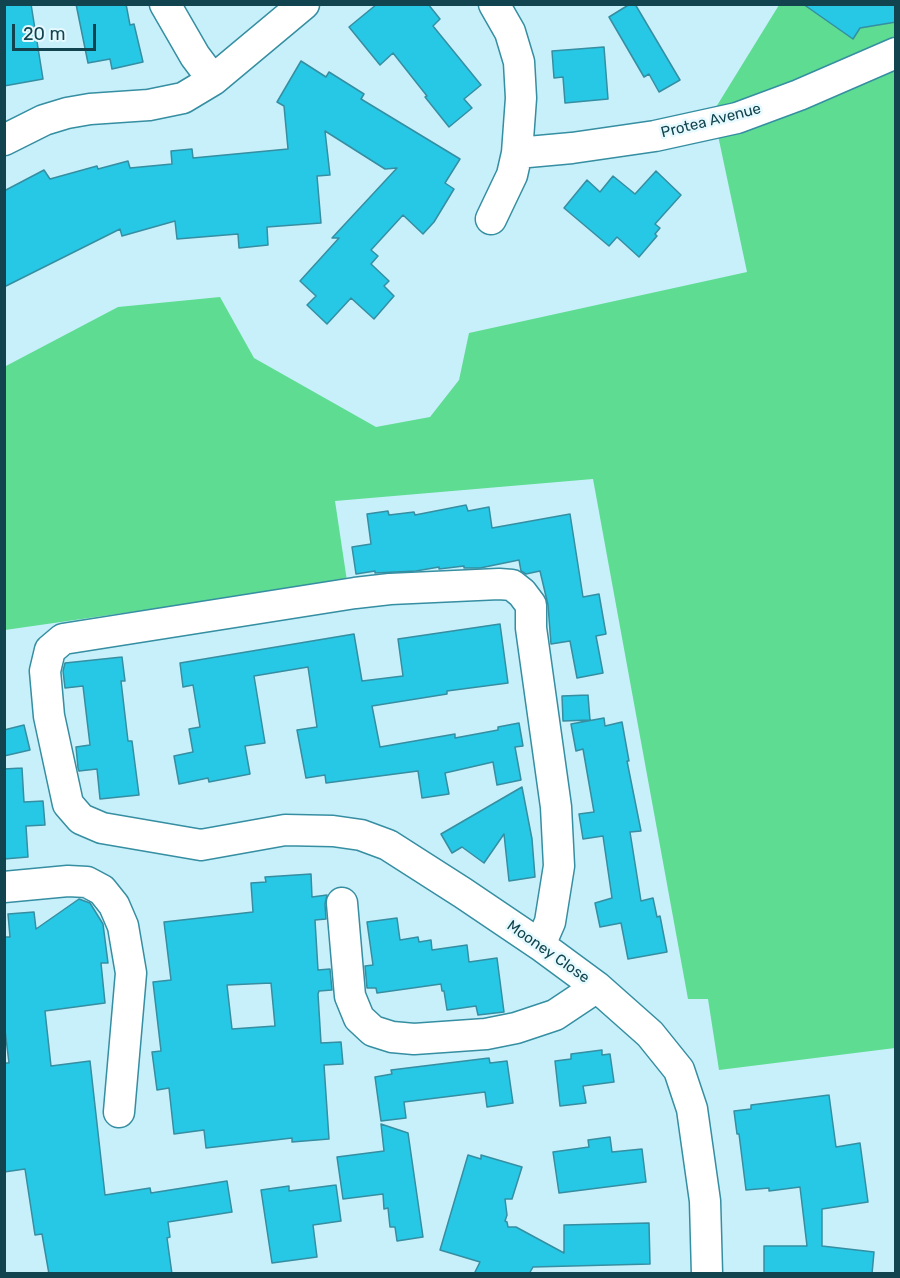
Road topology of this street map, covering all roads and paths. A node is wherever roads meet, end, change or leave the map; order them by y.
1 (165, 4) edge
2 (304, 4) edge
3 (494, 4) edge
4 (896, 53) edge
5 (213, 80) junction
6 (4, 140) edge
7 (517, 153) junction
8 (491, 219) dead end
9 (4, 887) edge
10 (342, 903) dead end
11 (540, 945) junction
12 (597, 987) junction
13 (119, 1112) dead end
14 (707, 1274) edge

1 - 5 street
2 - 5 street
3 - 7 street
4 - 7 street, Protea Avenue
5 - 6 street
7 - 8 street
9 - 13 street
10 - 12 street
11 - 11 street, Mooney Close
11 - 12 street, Mooney Close
12 - 14 street, Mooney Close

